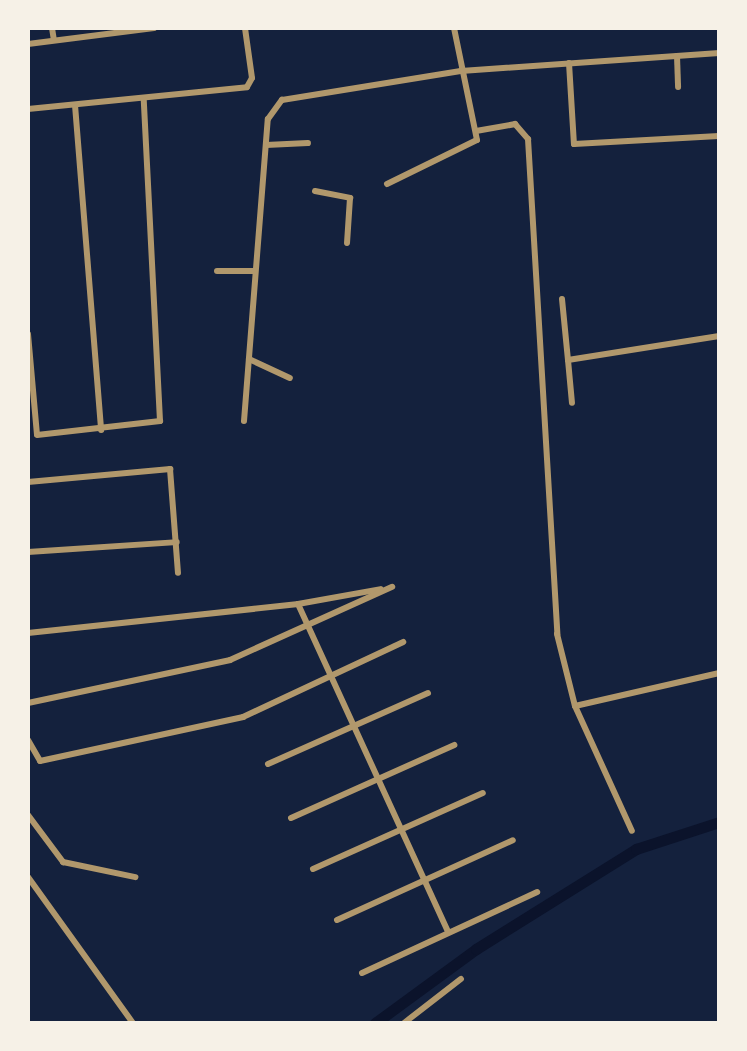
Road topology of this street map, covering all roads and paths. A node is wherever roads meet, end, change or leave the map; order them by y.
1 (52, 28) edge
2 (154, 28) edge
3 (245, 28) edge
4 (454, 28) edge
5 (54, 40) junction
6 (28, 44) edge
7 (719, 53) edge
8 (677, 56) junction
9 (569, 63) junction
10 (461, 71) junction
11 (678, 87) dead end
12 (144, 100) junction
13 (75, 105) junction
14 (28, 109) edge
15 (476, 131) junction
16 (719, 136) edge
17 (308, 143) dead end
18 (266, 145) junction
19 (387, 184) dead end
20 (315, 191) dead end
21 (347, 243) dead end
22 (217, 271) dead end
23 (255, 271) junction
24 (562, 299) dead end
25 (28, 334) edge
26 (719, 336) edge
27 (249, 359) junction
28 (568, 360) junction
29 (290, 378) dead end
30 (572, 403) dead end
31 (244, 421) dead end
32 (101, 430) junction
33 (28, 482) edge
34 (177, 542) junction
35 (28, 552) edge
36 (178, 573) dead end
37 (298, 604) junction
38 (308, 625) junction
39 (28, 633) edge
40 (403, 642) dead end
41 (719, 673) edge
42 (331, 676) junction
43 (428, 693) dead end
44 (28, 703) edge
45 (575, 706) junction
46 (354, 726) junction
47 (28, 740) edge
48 (454, 745) dead end
49 (268, 764) dead end
50 (378, 779) junction
51 (483, 793) dead end
52 (28, 815) edge
53 (291, 818) dead end
54 (401, 830) junction
55 (632, 831) dead end
56 (513, 840) dead end
57 (313, 869) dead end
58 (28, 877) edge
59 (135, 877) dead end
60 (424, 881) junction
61 (537, 892) dead end
62 (337, 920) dead end
63 (448, 932) junction
64 (362, 973) dead end
65 (461, 979) dead end
66 (417, 1013) junction
67 (133, 1023) edge
68 (404, 1023) edge
69 (423, 1023) edge

1 - 5 street
2 - 5 street
3 - 12 street
4 - 10 street
5 - 6 street
7 - 8 street
8 - 9 street
8 - 11 street
9 - 10 street
9 - 16 street
10 - 15 street
10 - 18 street
12 - 13 street
12 - 32 street
13 - 14 street
13 - 32 street
15 - 19 street
15 - 45 street
17 - 18 street
18 - 23 street
20 - 21 street
22 - 23 street
23 - 27 street
24 - 28 street
25 - 32 street
26 - 28 street
27 - 29 street
27 - 31 street
28 - 30 street
33 - 34 street
34 - 35 street
34 - 36 street
37 - 38 street
37 - 38 street
37 - 39 street
38 - 42 street
38 - 44 street
40 - 42 street
41 - 45 street
42 - 46 street
42 - 47 street
43 - 46 street
45 - 55 street
46 - 49 street
46 - 50 street
48 - 50 street
50 - 53 street
50 - 54 street
51 - 54 street
52 - 59 street
54 - 57 street
54 - 60 street
56 - 60 street
58 - 67 street
60 - 62 street
60 - 63 street
61 - 63 street
63 - 64 street
65 - 66 street
66 - 68 street
66 - 69 street

